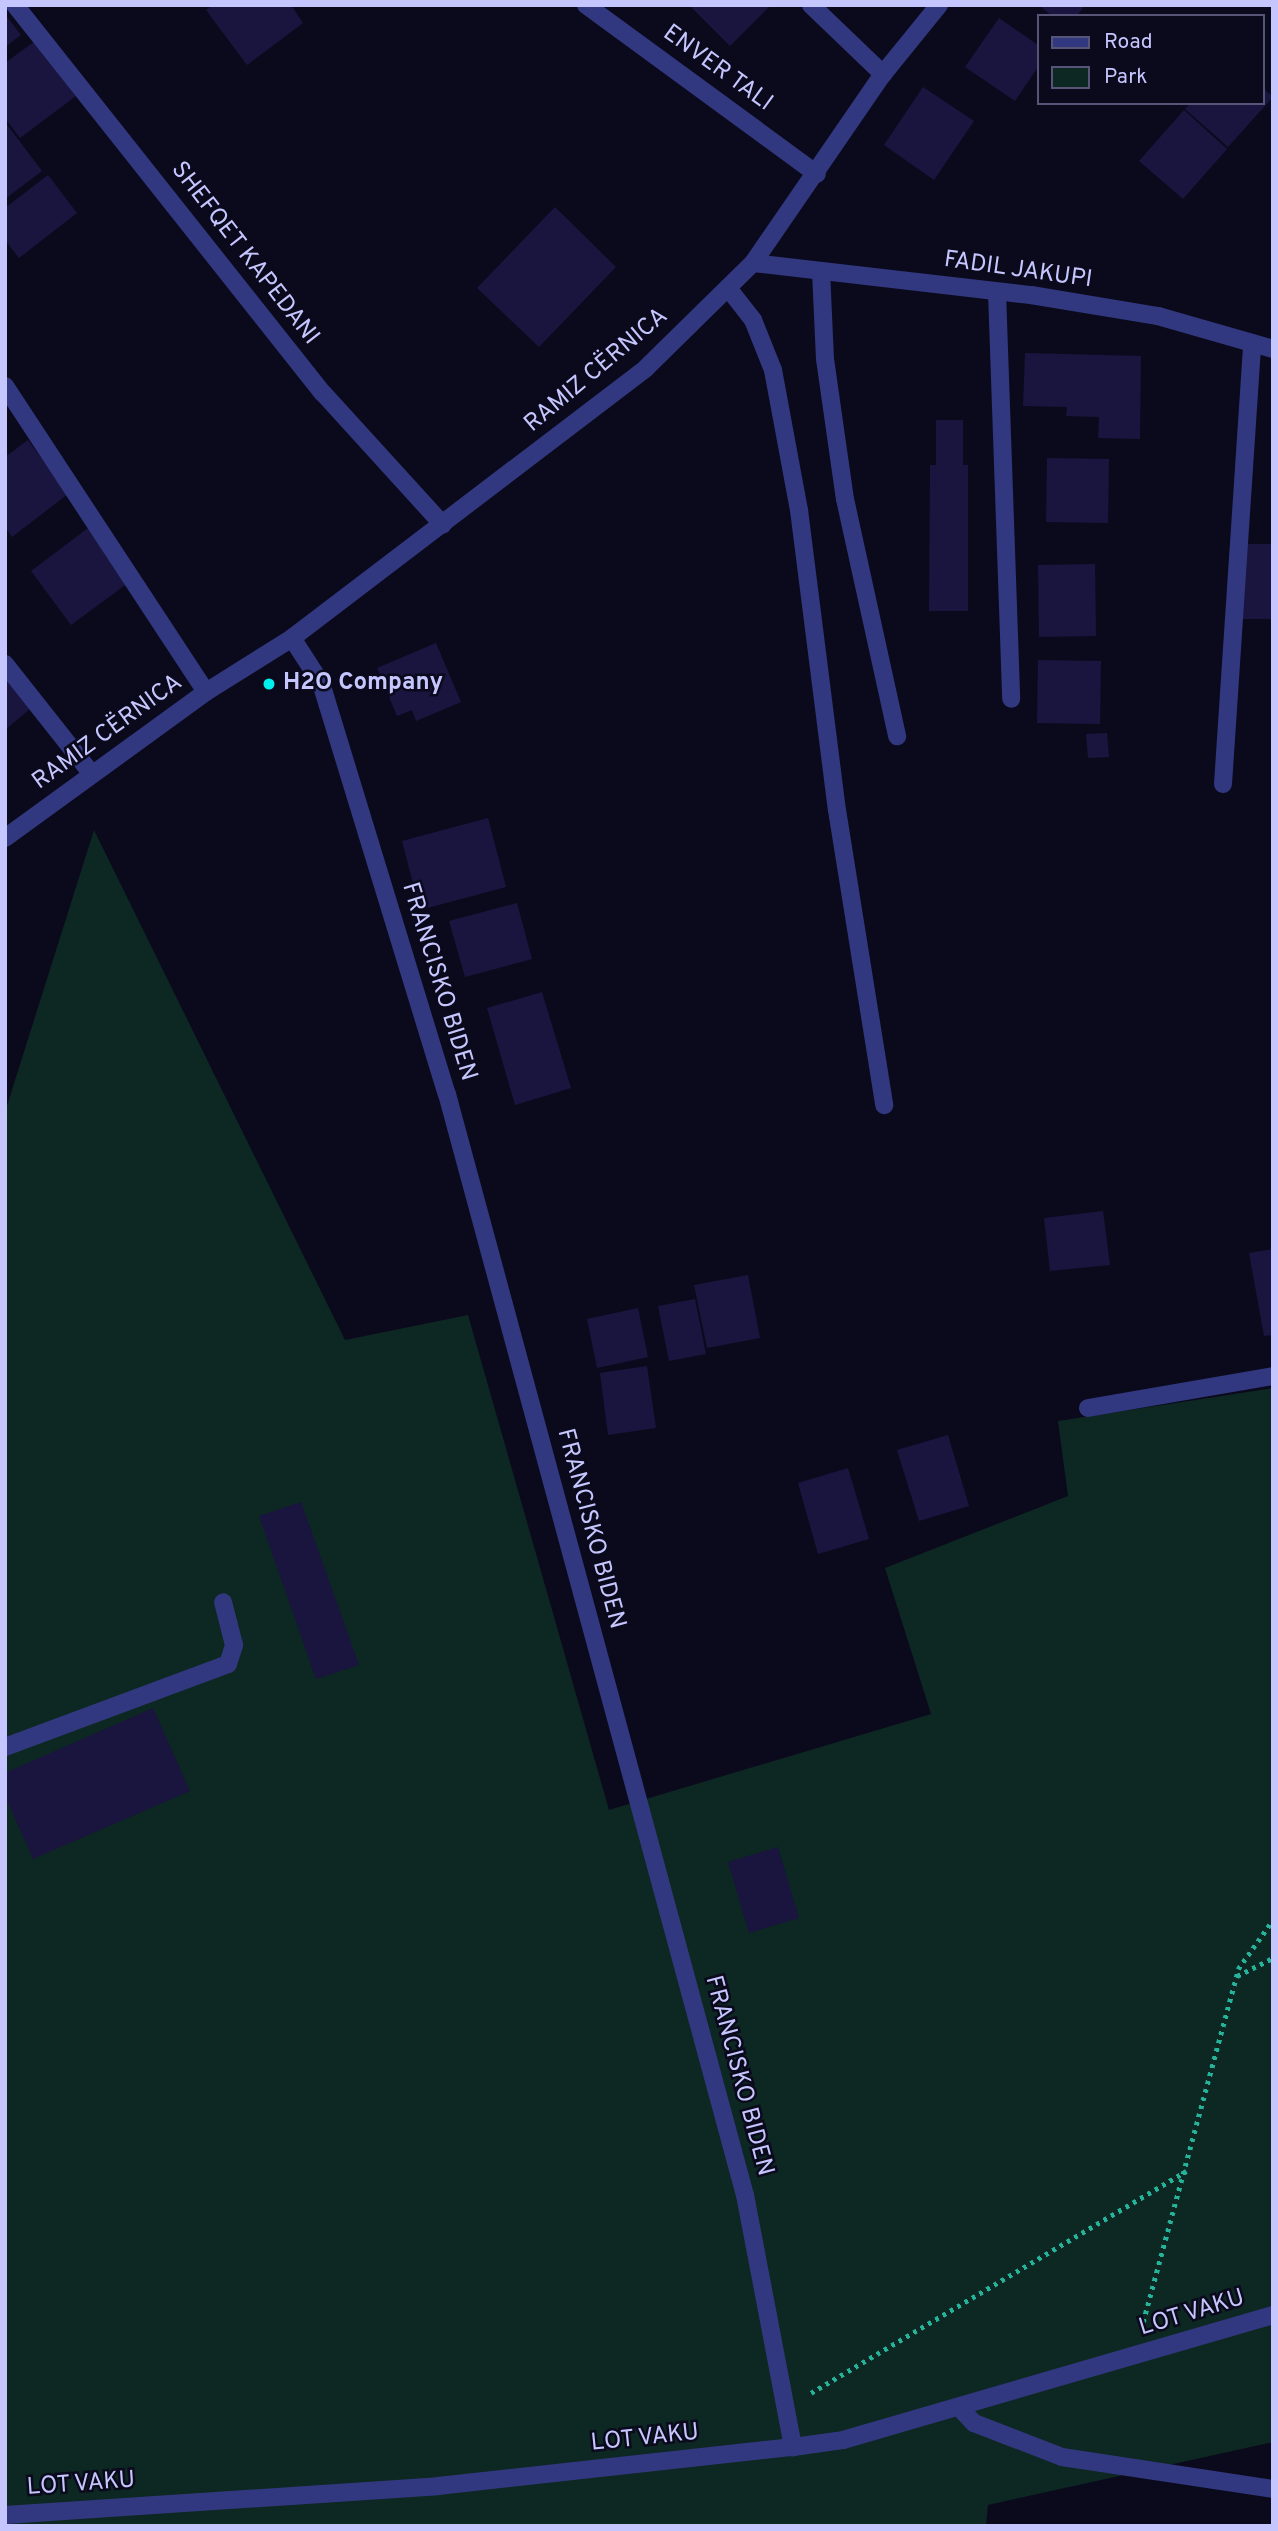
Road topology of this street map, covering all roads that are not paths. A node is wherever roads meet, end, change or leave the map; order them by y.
1 (15, 5) edge
2 (586, 5) edge
3 (811, 5) edge
4 (939, 5) edge
5 (883, 74) junction
6 (817, 174) junction
7 (753, 263) junction
8 (821, 271) junction
9 (728, 288) junction
10 (997, 292) junction
11 (1252, 343) junction
12 (1273, 349) edge
13 (5, 386) edge
14 (443, 525) junction
15 (292, 638) junction
16 (5, 664) edge
17 (206, 692) junction
18 (1011, 699) dead end
19 (897, 736) dead end
20 (92, 774) junction
21 (1223, 784) dead end
22 (5, 838) edge
23 (884, 1105) dead end
24 (1273, 1376) edge
25 (1087, 1408) dead end
26 (223, 1602) dead end
27 (5, 1747) edge
28 (1273, 2315) edge
29 (959, 2407) junction
30 (793, 2447) junction
31 (1273, 2489) edge
32 (5, 2515) edge

1 - 14 street, SHEFQET KAPEDANI
2 - 6 street, ENVER TALI
3 - 5 street
4 - 5 street, RAMIZ CËRNICA
5 - 6 street, RAMIZ CËRNICA
6 - 7 street, RAMIZ CËRNICA
7 - 8 street, FADIL JAKUPI
7 - 9 street, RAMIZ CËRNICA
8 - 10 street, FADIL JAKUPI
8 - 19 street
9 - 14 street, RAMIZ CËRNICA
9 - 23 street
10 - 11 street, FADIL JAKUPI
10 - 18 street
11 - 12 street, FADIL JAKUPI
11 - 21 street
13 - 17 street, RAMIZ CËRNICA
14 - 15 street, RAMIZ CËRNICA
15 - 17 street, RAMIZ CËRNICA
15 - 30 street, FRANCISKO BIDEN
16 - 20 street
17 - 20 street, RAMIZ CËRNICA
20 - 22 street, RAMIZ CËRNICA
24 - 25 street
26 - 27 street
28 - 29 street, LOT VAKU
29 - 30 street, LOT VAKU
29 - 31 street
30 - 32 street, LOT VAKU

